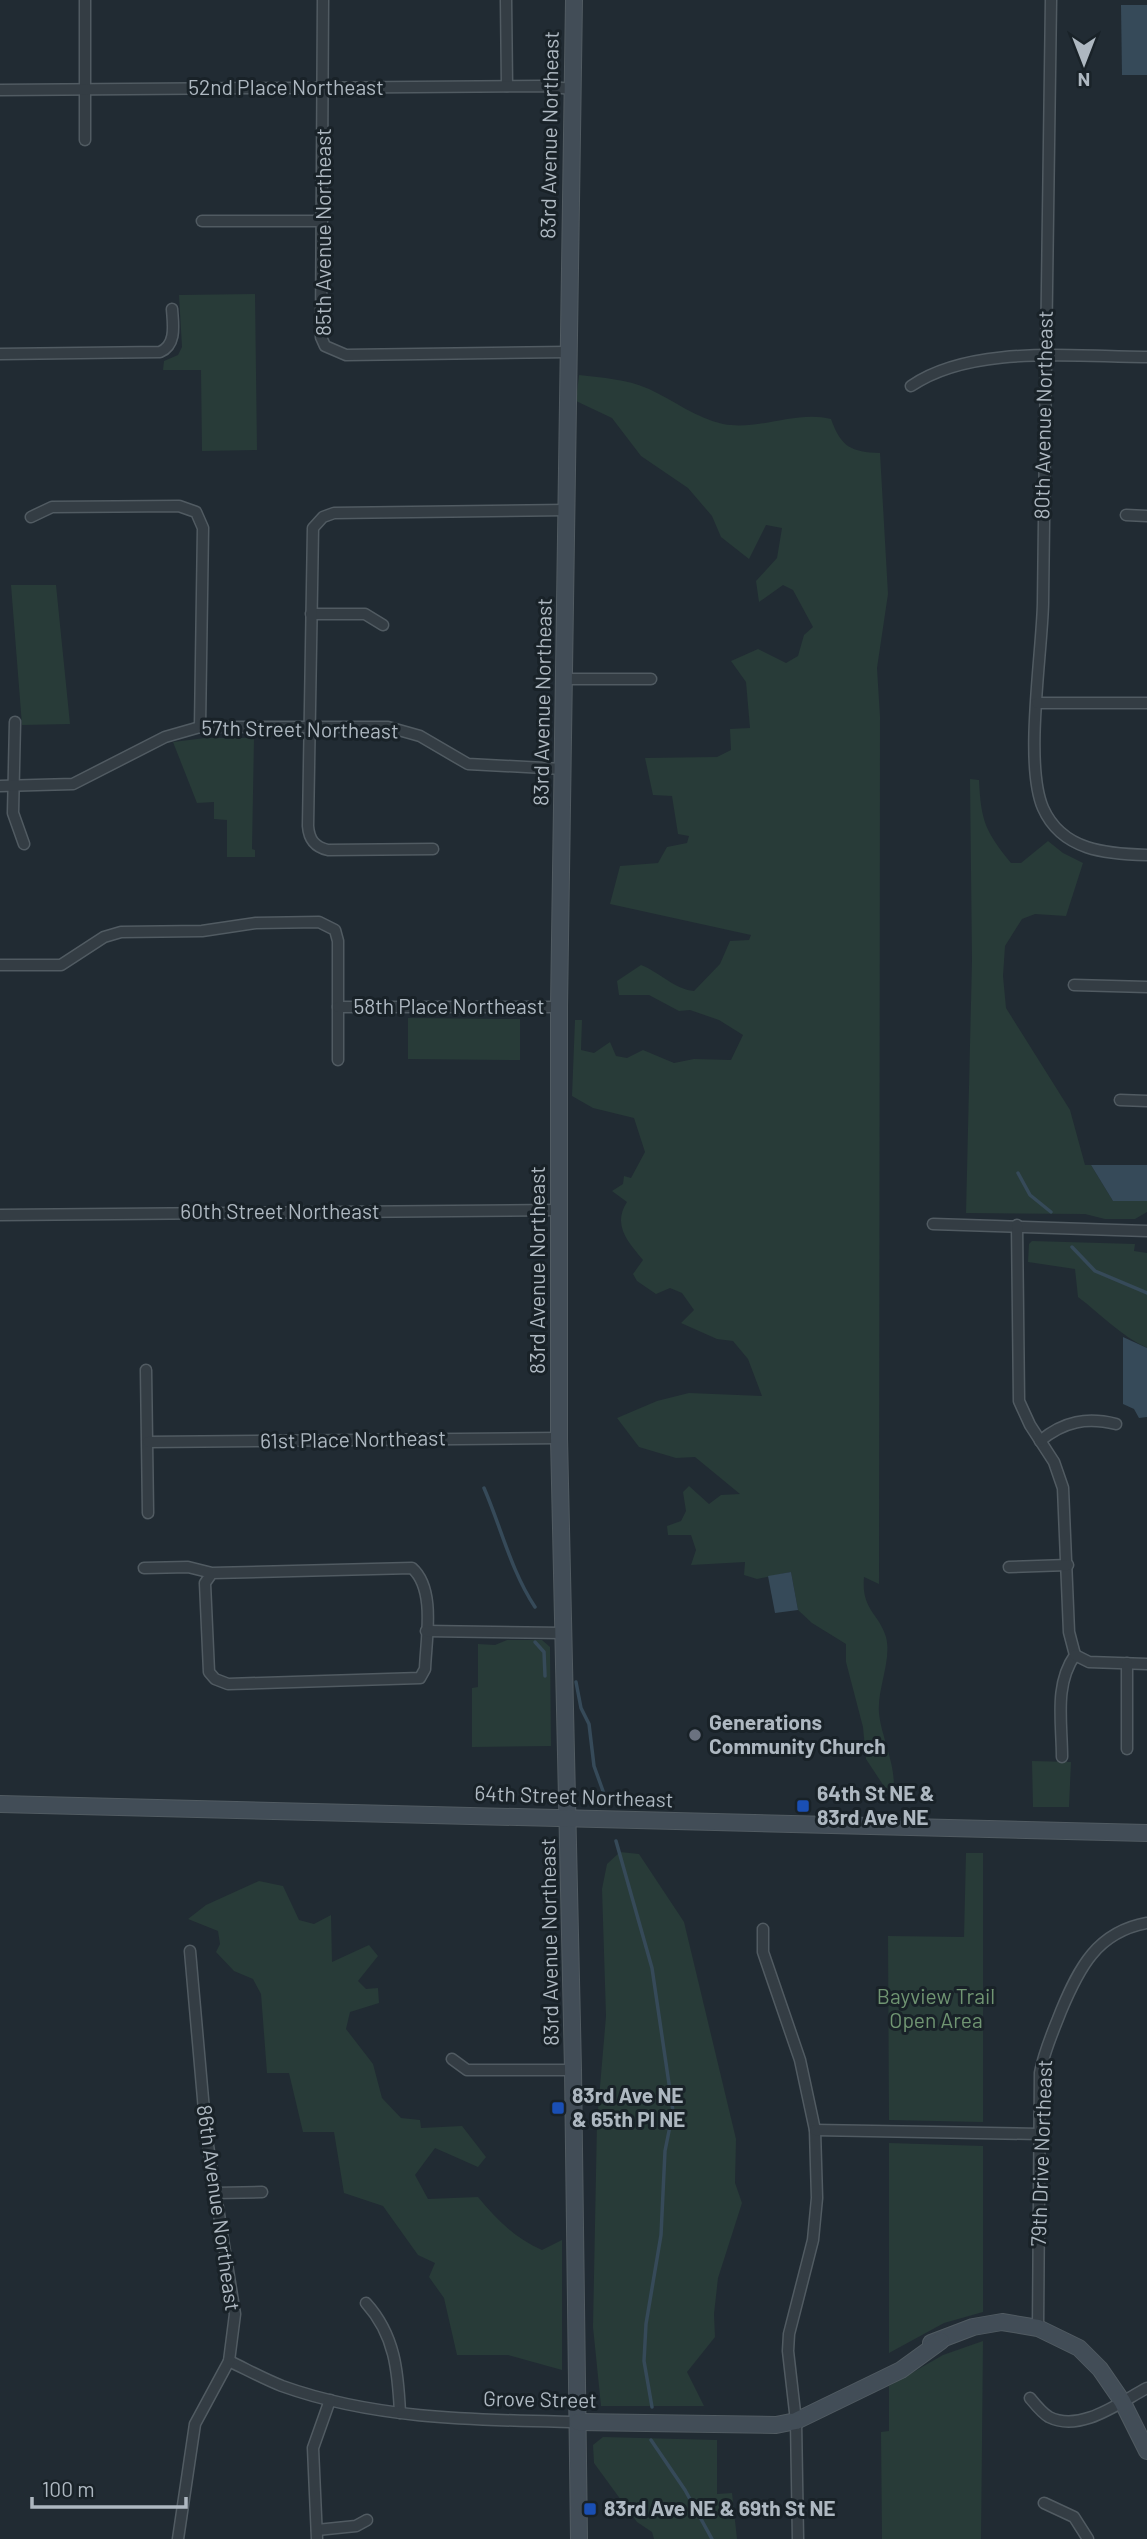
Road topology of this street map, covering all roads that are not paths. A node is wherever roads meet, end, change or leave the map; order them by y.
1 (85, 0) edge
2 (323, 0) edge
3 (506, 0) edge
4 (573, 0) edge
5 (1051, 0) edge
6 (507, 86) junction
7 (324, 88) junction
8 (572, 89) junction
9 (0, 90) edge
10 (85, 90) junction
11 (85, 140) dead end
12 (202, 221) dead end
13 (322, 221) junction
14 (172, 309) dead end
15 (567, 352) junction
16 (0, 354) edge
17 (1147, 357) edge
18 (1045, 358) junction
19 (911, 386) dead end
20 (567, 510) junction
21 (1126, 515) dead end
22 (1147, 516) edge
23 (31, 517) dead end
24 (311, 614) junction
25 (383, 625) dead end
26 (564, 679) junction
27 (651, 679) dead end
28 (1037, 703) junction
29 (1147, 703) edge
30 (15, 722) dead end
31 (200, 727) junction
32 (309, 727) junction
33 (562, 769) junction
34 (0, 786) edge
35 (14, 786) junction
36 (24, 844) dead end
37 (433, 849) dead end
38 (1147, 855) edge
39 (0, 965) edge
40 (1074, 985) dead end
41 (1147, 987) edge
42 (338, 1007) junction
43 (559, 1007) junction
44 (338, 1060) dead end
45 (1120, 1100) dead end
46 (1147, 1101) edge
47 (559, 1210) junction
48 (0, 1215) edge
49 (933, 1224) dead end
50 (1017, 1225) junction
51 (1147, 1231) edge
52 (146, 1370) dead end
53 (1116, 1424) dead end
54 (559, 1438) junction
55 (1040, 1441) junction
56 (148, 1442) junction
57 (148, 1513) dead end
58 (1068, 1565) junction
59 (1009, 1567) dead end
60 (144, 1568) dead end
61 (212, 1573) junction
62 (426, 1631) junction
63 (563, 1633) junction
64 (1075, 1655) junction
65 (1127, 1663) junction
66 (1147, 1664) edge
67 (1127, 1749) dead end
68 (1062, 1757) dead end
69 (0, 1804) edge
70 (568, 1818) junction
71 (1147, 1833) edge
72 (1147, 1923) edge
73 (763, 1929) dead end
74 (190, 1951) dead end
75 (452, 2059) dead end
76 (573, 2070) junction
77 (815, 2130) junction
78 (1040, 2134) junction
79 (262, 2192) dead end
80 (216, 2193) junction
81 (366, 2303) dead end
82 (1038, 2328) junction
83 (229, 2361) junction
84 (1147, 2388) edge
85 (1030, 2398) dead end
86 (330, 2400) junction
87 (1122, 2401) junction
88 (400, 2413) junction
89 (796, 2421) junction
90 (578, 2422) junction
91 (1147, 2451) edge
92 (1044, 2503) dead end
93 (367, 2520) dead end
94 (317, 2534) edge
95 (178, 2539) edge
96 (579, 2539) edge
97 (798, 2539) edge
98 (1088, 2539) edge

1 - 10 street
2 - 7 street, 85th Avenue Northeast
3 - 6 street
4 - 8 street, 83rd Avenue Northeast
5 - 18 street, 80th Avenue Northeast
6 - 7 street, 52nd PIace Northeast
6 - 8 street, 52nd PIace Northeast
7 - 10 street, 52nd PIace Northeast
7 - 13 street, 85th Avenue Northeast
8 - 15 street, 83rd Avenue Northeast
9 - 10 street, 52nd PIace Northeast
10 - 11 street
12 - 13 street
13 - 15 street, 85th Avenue Northeast
14 - 16 street
15 - 20 street, 83rd Avenue Northeast
17 - 18 street
18 - 19 street
18 - 28 street, 80th Avenue Northeast
20 - 24 street
20 - 26 street, 83rd Avenue Northeast
21 - 22 street
23 - 31 street
24 - 25 street
24 - 32 street
26 - 27 street
26 - 33 street, 83rd Avenue Northeast
28 - 29 street
28 - 38 street, 80th Avenue Northeast
30 - 35 street
31 - 32 street, 57th Street Northeast
31 - 35 street, 57th Street Northeast
32 - 33 street, 57th Street Northeast
32 - 37 street
33 - 43 street, 83rd Avenue Northeast
34 - 35 street, 57th Street Northeast
35 - 36 street
39 - 42 street
40 - 41 street
42 - 43 street, 58th Place Northeast
42 - 44 street
43 - 47 street, 83rd Avenue Northeast
45 - 46 street
47 - 48 street, 60th Street Northeast
47 - 54 street, 83rd Avenue Northeast
49 - 50 street
50 - 51 street
50 - 55 street
52 - 56 street
53 - 55 street
54 - 56 street, 61st Place Northeast
54 - 63 street, 83rd Avenue Northeast
55 - 58 street
56 - 57 street
58 - 59 street
58 - 64 street
60 - 61 street
61 - 62 street
61 - 62 street
62 - 63 street
63 - 70 street, 83rd Avenue Northeast
64 - 65 street
64 - 68 street
65 - 66 street
65 - 67 street
69 - 70 street, 64th Street Northeast
70 - 71 street, 64th Street Northeast
70 - 76 street, 83rd Avenue Northeast
72 - 78 street, 79th Drive Northeast
73 - 77 street
74 - 80 street, 86th Avenue Northeast
75 - 76 street
76 - 90 street, 83rd Avenue Northeast
77 - 78 street
77 - 89 street
78 - 82 street, 79th Drive Northeast
79 - 80 street
80 - 83 street, 86th Avenue Northeast
81 - 88 street
82 - 87 street, Grove Street
82 - 89 street, Grove Street
83 - 86 street, Grove Street
83 - 95 street, 86th Avenue Northeast
84 - 87 street
85 - 87 street
86 - 88 street, Grove Street
86 - 94 street
87 - 91 street, Grove Street
88 - 90 street, Grove Street
89 - 90 street, Grove Street
89 - 97 street
90 - 96 street, 83rd Avenue Northeast
92 - 98 street
93 - 94 street

